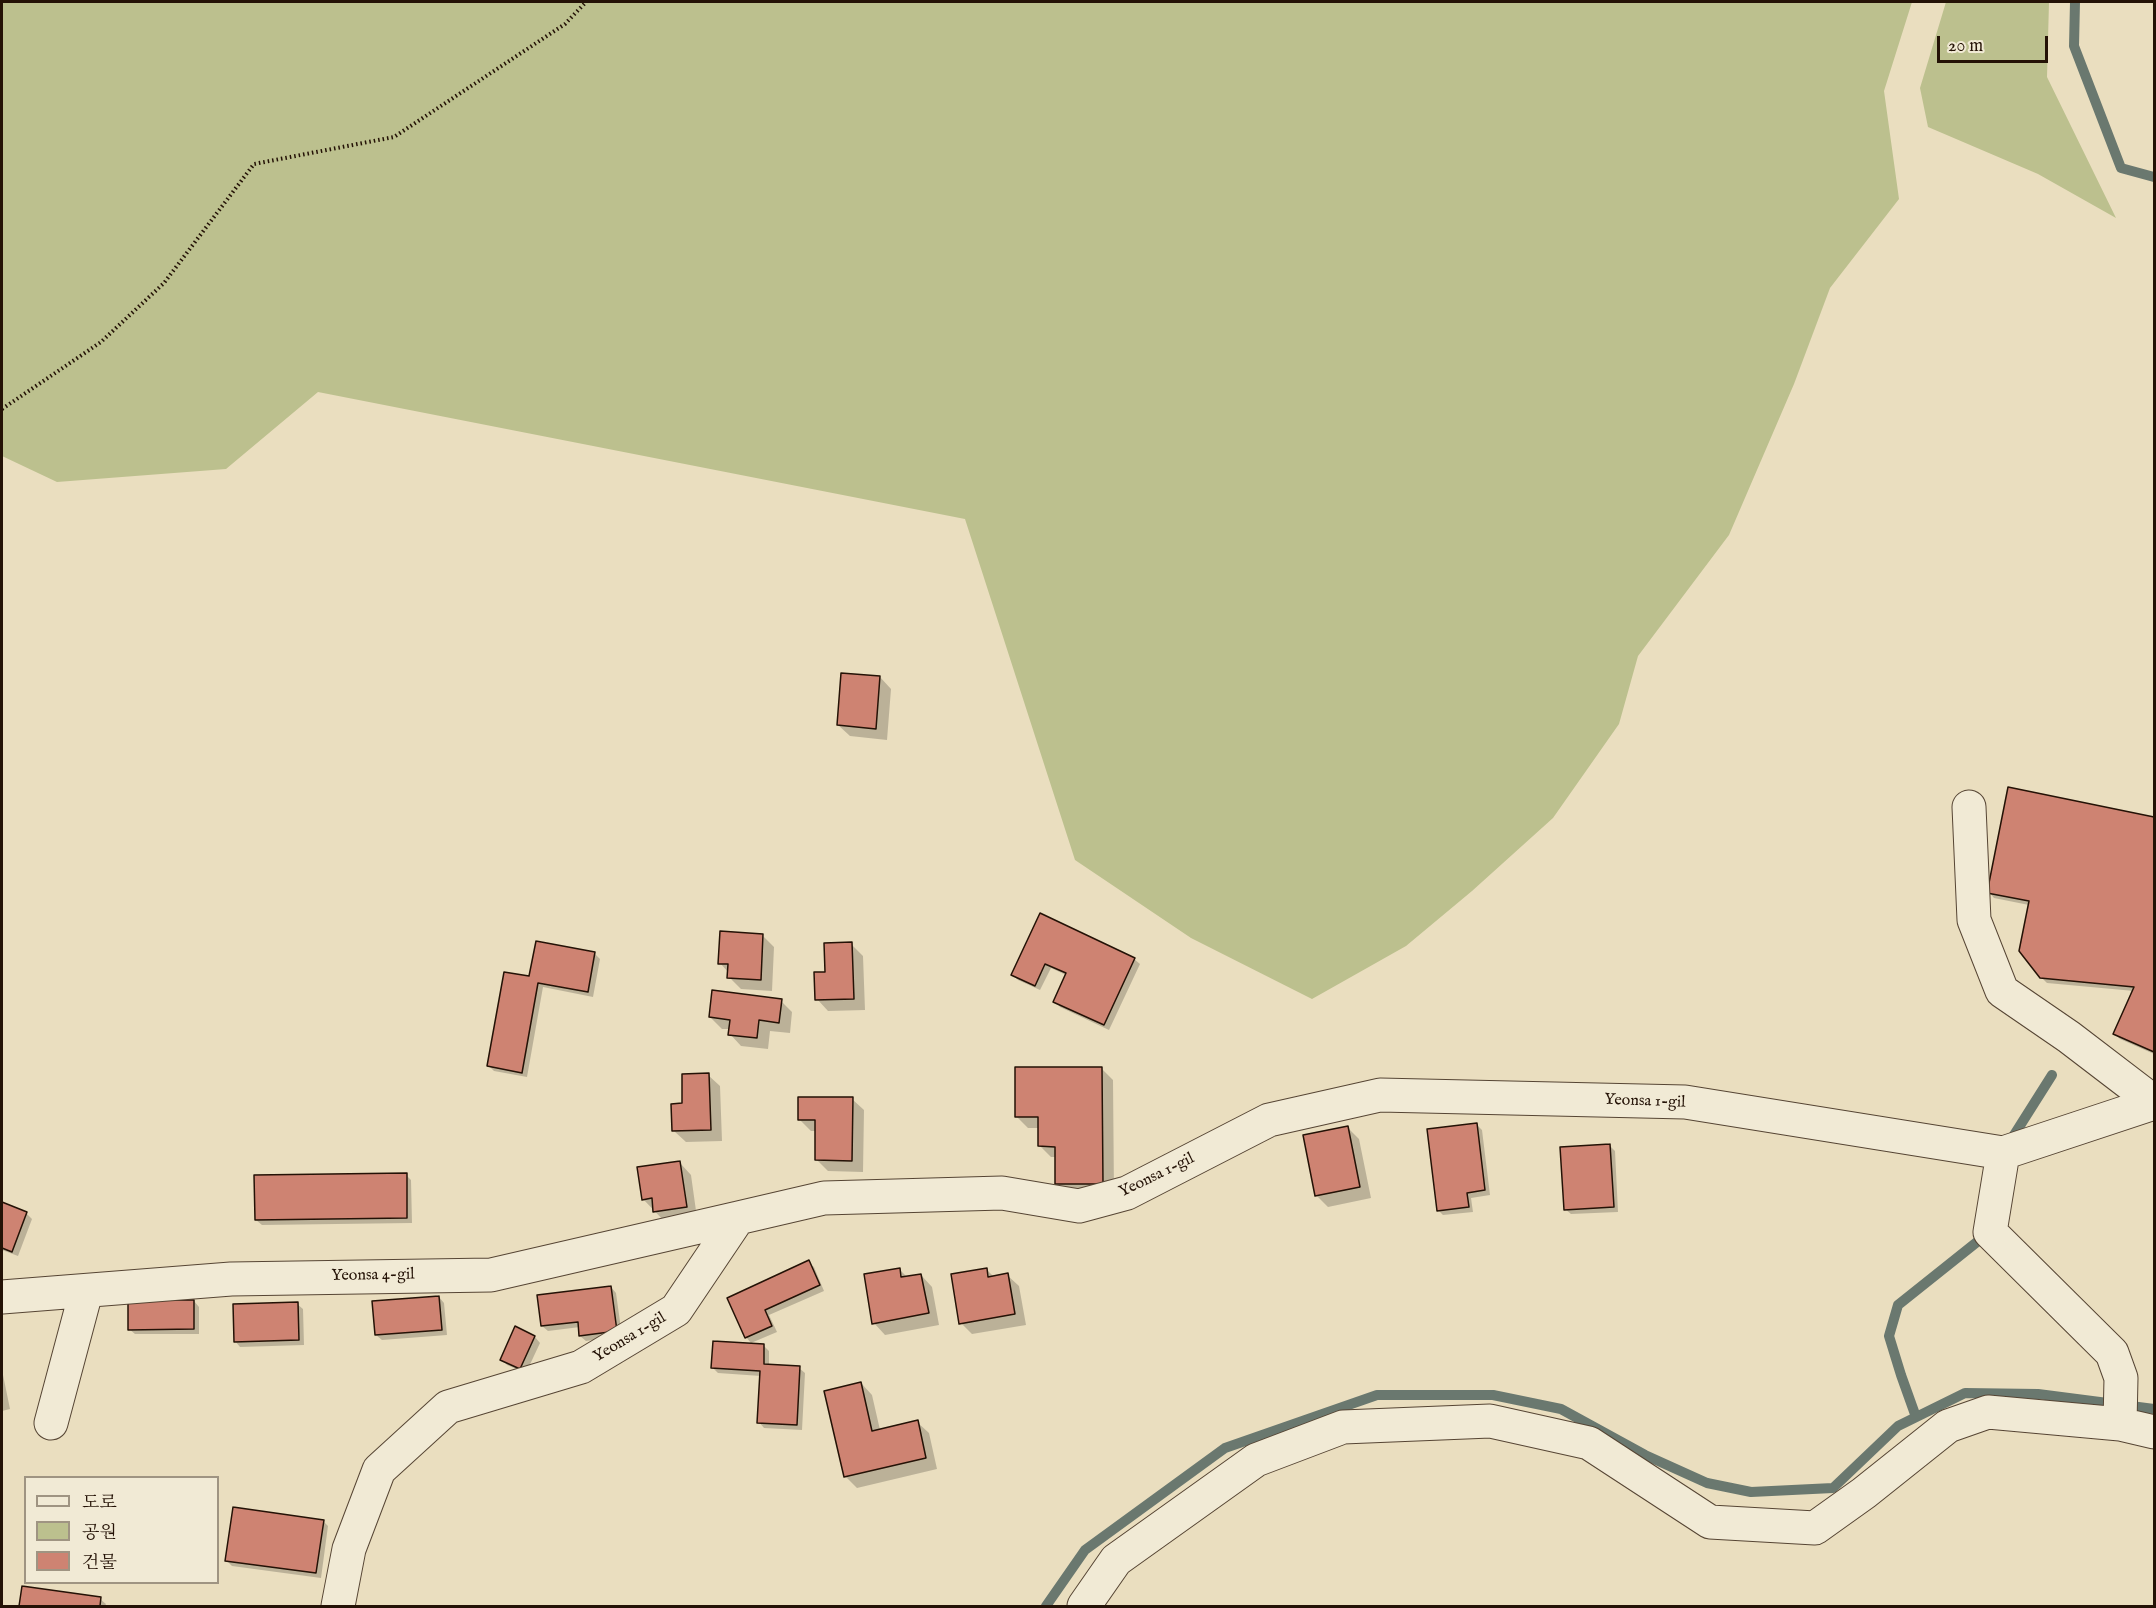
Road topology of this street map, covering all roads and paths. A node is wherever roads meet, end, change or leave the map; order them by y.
1 (586, 2) edge
2 (2, 409) edge
3 (1969, 807) dead end
4 (2154, 1102) edge
5 (2003, 1153) junction
6 (738, 1218) junction
7 (86, 1292) junction
8 (2, 1298) edge
9 (51, 1424) dead end
10 (2120, 1424) junction
11 (2154, 1432) edge
12 (338, 1606) edge
13 (1084, 1606) edge

1 - 2 path
3 - 4 street
4 - 5 street, Yeonsa 1-gil
5 - 6 street, Yeonsa 1-gil
5 - 10 street
6 - 7 street, Yeonsa 4-gil
6 - 12 street, Yeonsa 1-gil
7 - 8 street, Yeonsa 4-gil
7 - 9 street
10 - 11 street
10 - 13 street

